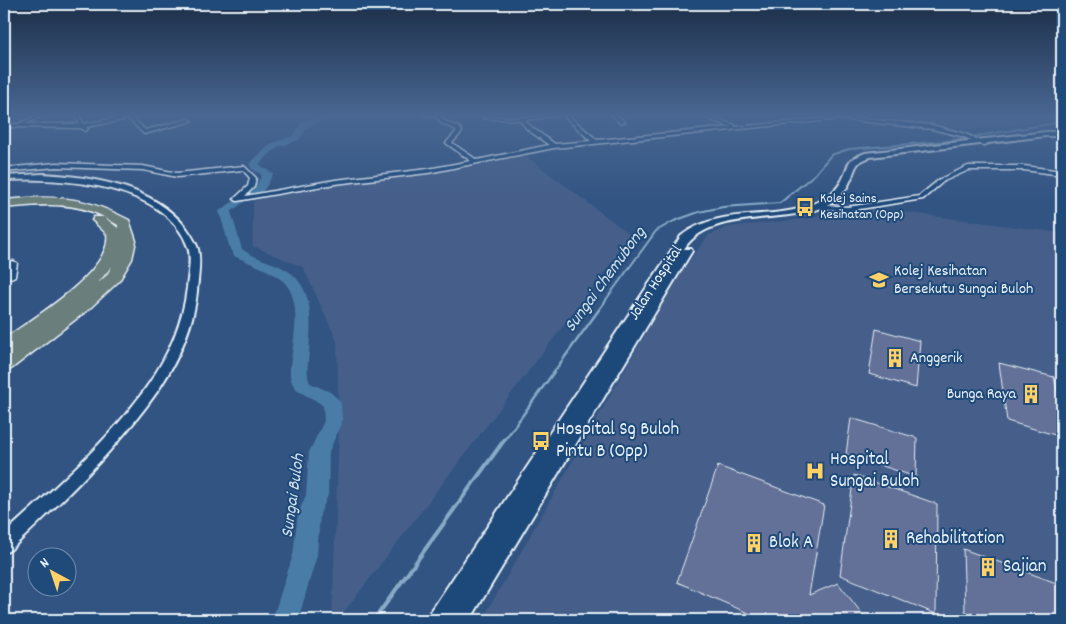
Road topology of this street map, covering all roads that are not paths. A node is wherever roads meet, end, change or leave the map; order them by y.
1 (451, 144) edge
2 (551, 144) edge
3 (569, 144) edge
4 (968, 144) edge
5 (554, 146) junction
6 (477, 162) junction
7 (4, 170) edge
8 (1062, 174) edge
9 (4, 178) edge
10 (4, 204) edge
11 (823, 207) junction
12 (4, 209) edge
13 (4, 265) edge
14 (11, 276) dead end
15 (4, 348) edge
16 (4, 364) edge
17 (4, 545) edge
18 (437, 620) edge
19 (458, 620) edge

1 - 6 street
2 - 5 street
3 - 5 street
4 - 11 main road, Jalan Hospital
5 - 6 street
6 - 7 street
8 - 11 street
9 - 17 street
10 - 16 highway
11 - 18 main road, Jalan Hospital
11 - 19 main road, Jalan Hospital
12 - 15 highway
13 - 14 street

